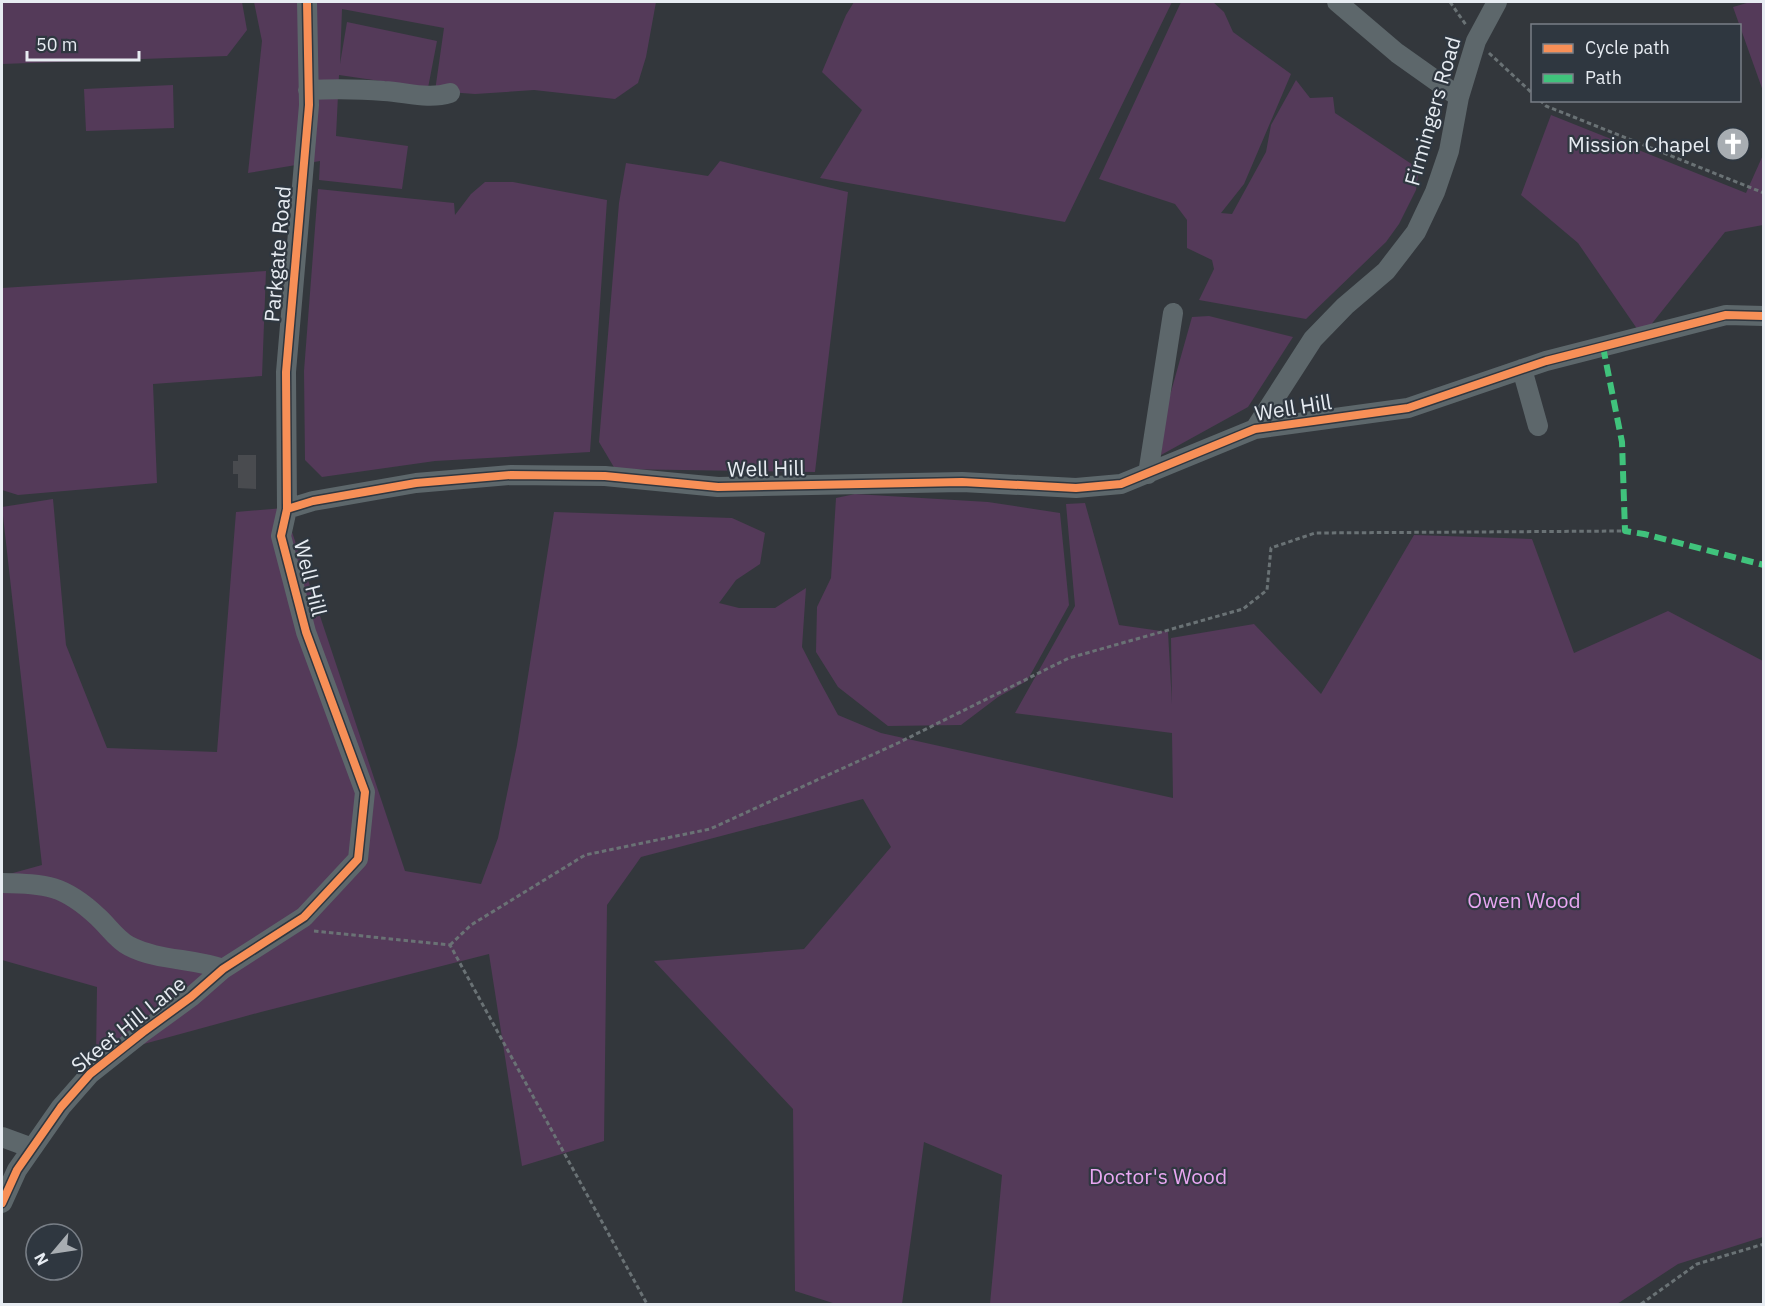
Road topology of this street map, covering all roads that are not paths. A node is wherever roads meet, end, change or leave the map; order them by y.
1 (307, 2) edge
2 (1336, 2) edge
3 (1497, 2) edge
4 (308, 90) junction
5 (450, 93) dead end
6 (1459, 97) junction
7 (1173, 313) dead end
8 (1764, 316) edge
9 (1522, 369) junction
10 (1538, 426) dead end
11 (1255, 429) junction
12 (1148, 474) junction
13 (287, 509) junction
14 (2, 883) edge
15 (223, 969) junction
16 (2, 1137) edge
17 (32, 1148) junction
18 (2, 1203) edge

1 - 4 street, Parkgate Road
2 - 6 street
3 - 6 street, Firmingers Road
4 - 5 street
4 - 13 street, Parkgate Road
6 - 11 street, Firmingers Road
7 - 12 street
8 - 9 street, Well Hill
9 - 10 street
9 - 11 street, Well Hill
11 - 12 street, Well Hill
12 - 13 street, Well Hill
13 - 15 street, Well Hill
14 - 15 street
15 - 17 street, Skeet Hill Lane
16 - 17 street
17 - 18 street, Skeet Hill Lane

